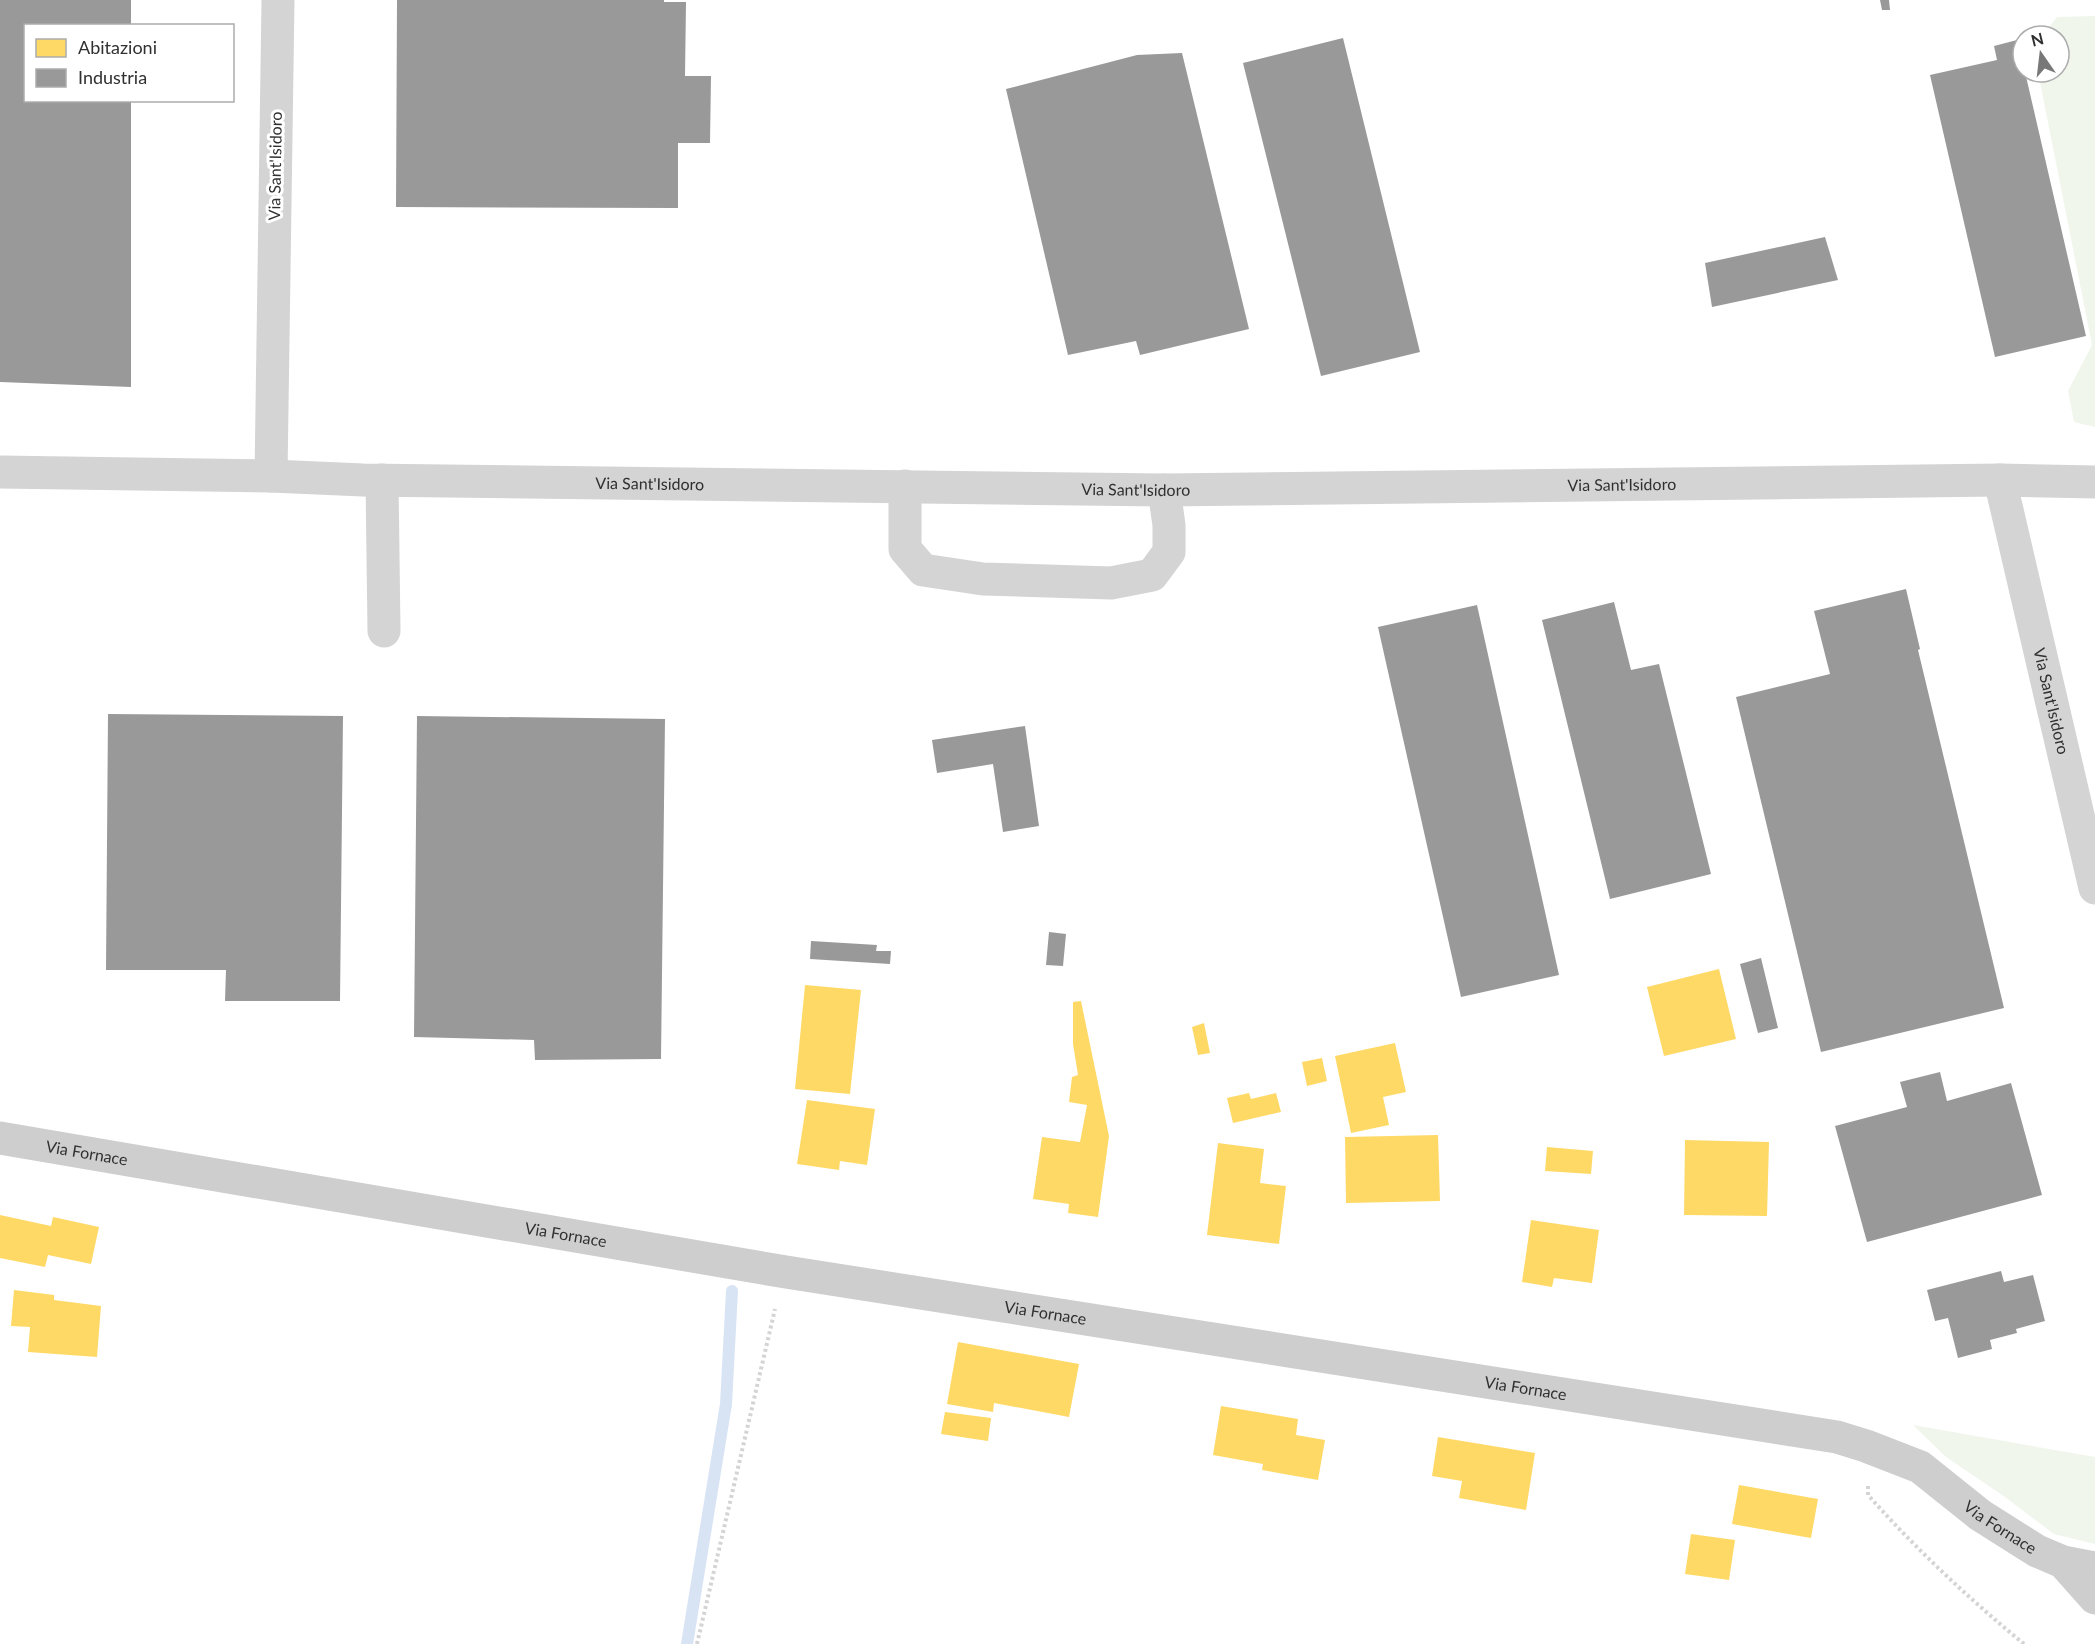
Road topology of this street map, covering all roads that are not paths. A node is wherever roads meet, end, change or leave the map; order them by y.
1 (278, 0) edge
2 (0, 472) edge
3 (271, 476) junction
4 (382, 480) junction
5 (2000, 480) junction
6 (2095, 482) edge
7 (905, 486) junction
8 (1164, 490) junction
9 (384, 631) dead end
10 (2095, 888) edge
11 (0, 1138) edge
12 (2063, 1562) junction
13 (2095, 1568) edge
14 (2095, 1598) edge

1 - 3 street, Via Sant'Isidoro
2 - 3 street, Via Sant'Isidoro
3 - 4 street, Via Sant'Isidoro
4 - 7 street, Via Sant'Isidoro
4 - 9 street
5 - 6 street, Via Sant'Isidoro
5 - 8 street, Via Sant'Isidoro
5 - 10 street, Via Sant'Isidoro
7 - 8 street, Via Sant'Isidoro
7 - 8 street
11 - 12 street, Via Fornace
12 - 13 street, Via Fornace
12 - 14 street, Via Fornace

